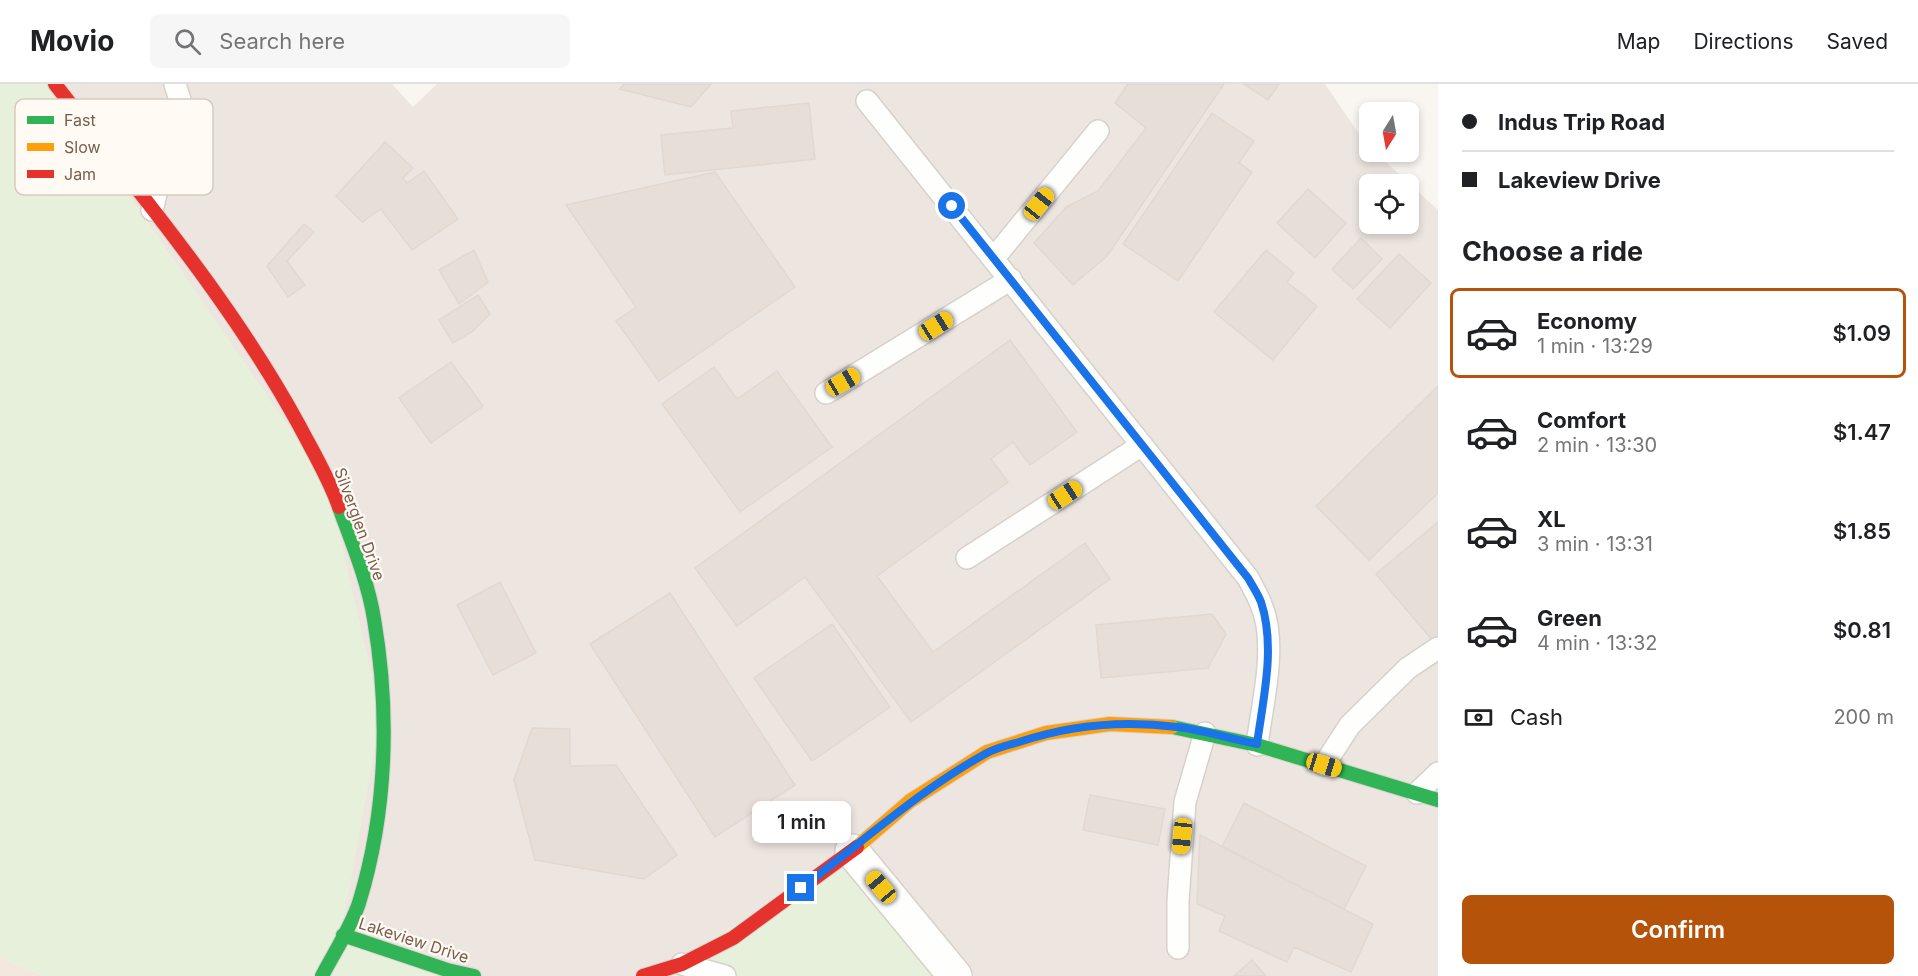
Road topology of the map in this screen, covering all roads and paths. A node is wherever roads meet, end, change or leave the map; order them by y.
1 (55, 84) edge
2 (175, 84) edge
3 (67, 99) edge
4 (180, 99) edge
5 (867, 101) dead end
6 (1098, 131) dead end
7 (140, 195) edge
8 (156, 195) edge
9 (152, 210) junction
10 (994, 258) junction
11 (1011, 279) junction
12 (826, 393) dead end
13 (1142, 445) junction
14 (967, 558) dead end
15 (1438, 648) edge
16 (1204, 733) junction
17 (1257, 744) junction
18 (1324, 765) junction
19 (1438, 773) edge
20 (1417, 793) junction
21 (1438, 800) edge
22 (852, 851) junction
23 (343, 935) junction
24 (1178, 948) dead end
25 (682, 964) junction
26 (322, 976) edge
27 (474, 976) edge
28 (643, 976) edge
29 (724, 976) edge
30 (955, 976) edge

1 - 3 street, Silverglen Drive
2 - 4 lane
5 - 10 lane
6 - 10 lane
7 - 9 street, Silverglen Drive
8 - 9 lane
9 - 23 street, Silverglen Drive
10 - 11 lane
11 - 12 lane
11 - 13 lane
13 - 14 lane
13 - 17 lane
15 - 18 lane
16 - 17 street
16 - 22 street
16 - 24 lane
17 - 18 street
18 - 20 street
19 - 20 lane
20 - 21 street
22 - 25 street
22 - 30 street
23 - 26 street, Silverglen Drive
23 - 27 street, Lakeview Drive
25 - 28 street
25 - 29 lane

